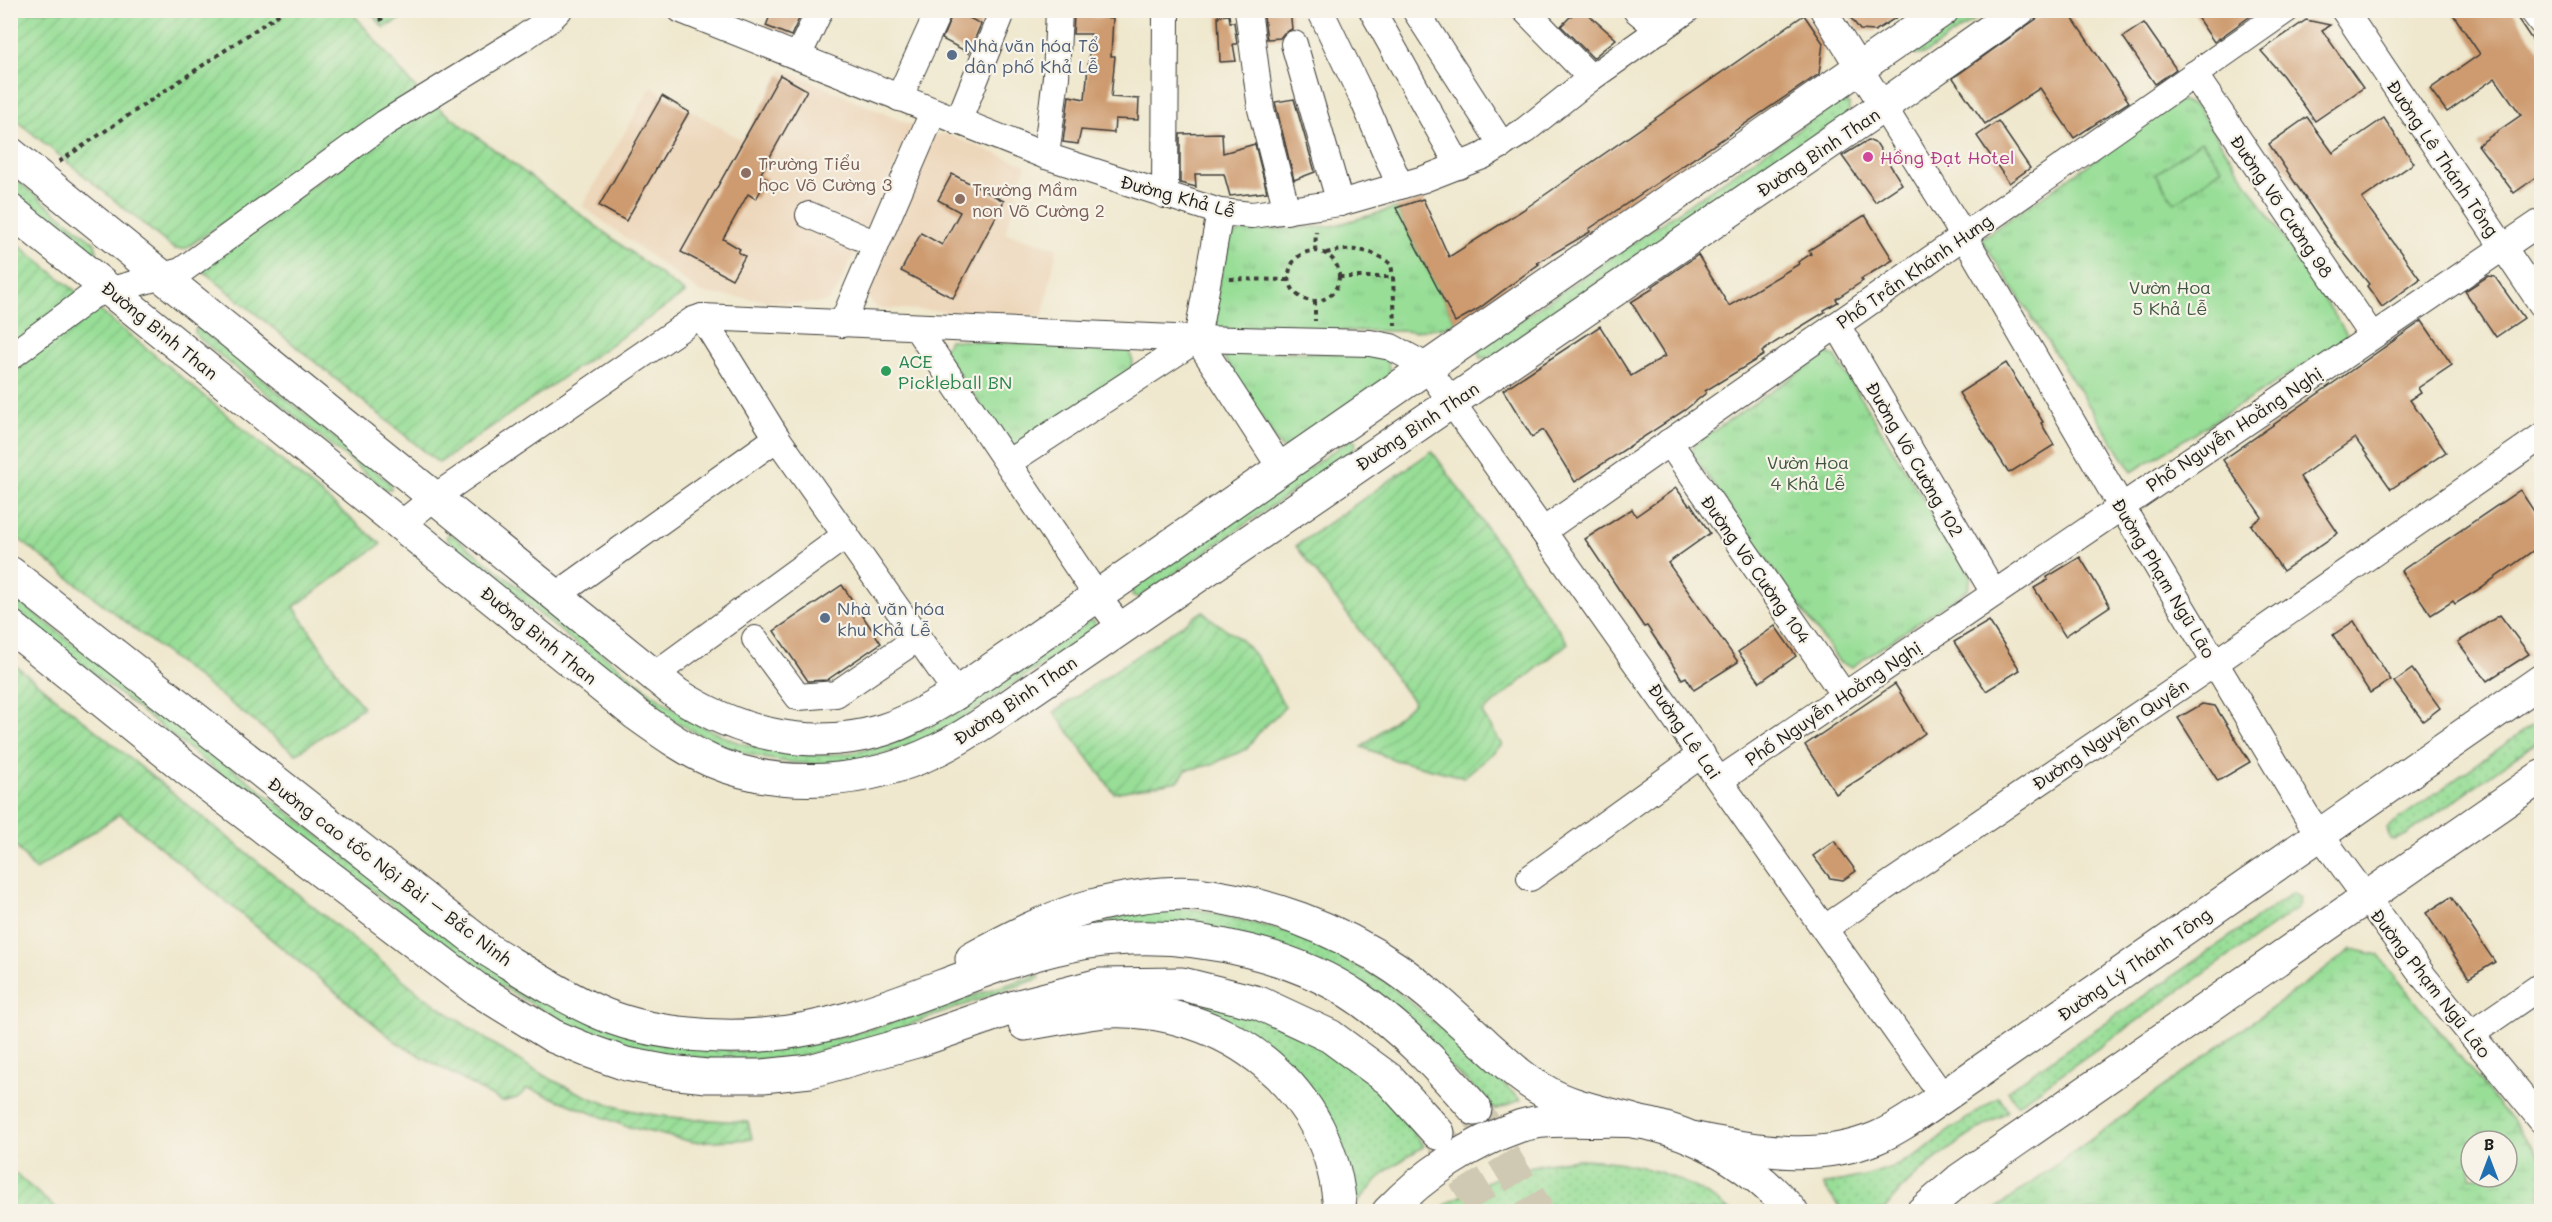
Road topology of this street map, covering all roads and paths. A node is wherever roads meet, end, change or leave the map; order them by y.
1 (20, 10) edge
2 (285, 10) edge
3 (559, 10) edge
4 (681, 10) edge
5 (820, 10) edge
6 (939, 10) edge
7 (1003, 10) edge
8 (1059, 10) edge
9 (1166, 10) edge
10 (1248, 10) edge
11 (1320, 10) edge
12 (1372, 10) edge
13 (1415, 10) edge
14 (1525, 10) edge
15 (1636, 10) edge
16 (1687, 10) edge
17 (1822, 10) edge
18 (1943, 10) edge
19 (2019, 10) edge
20 (2286, 10) edge
21 (2344, 10) edge
22 (2532, 10) edge
23 (375, 11) edge
24 (10, 17) edge
25 (717, 17) edge
26 (384, 23) dead end
27 (2541, 23) edge
28 (1660, 30) junction
29 (1294, 44) dead end
30 (798, 57) junction
31 (1859, 68) junction
32 (2194, 74) junction
33 (1591, 78) junction
34 (899, 98) junction
35 (1883, 106) junction
36 (933, 112) junction
37 (958, 122) junction
38 (1502, 145) junction
39 (10, 153) edge
40 (1046, 156) junction
41 (1459, 166) junction
42 (38, 176) junction
43 (1400, 186) junction
44 (1165, 195) junction
45 (1340, 203) junction
46 (10, 210) edge
47 (1287, 211) junction
48 (1220, 212) junction
49 (809, 215) dead end
50 (2541, 222) edge
51 (1316, 232) dead end
52 (1964, 236) junction
53 (876, 244) junction
54 (2503, 248) junction
55 (1315, 251) junction
56 (1325, 253) junction
57 (164, 277) junction
58 (1339, 277) junction
59 (1393, 277) junction
60 (1224, 279) dead end
61 (1289, 280) junction
62 (111, 290) junction
63 (1315, 301) junction
64 (2541, 305) edge
65 (702, 317) junction
66 (842, 324) junction
67 (1837, 325) junction
68 (1315, 326) dead end
69 (916, 327) junction
70 (1395, 327) dead end
71 (2372, 336) junction
72 (1197, 339) junction
73 (10, 357) edge
74 (1426, 366) junction
75 (1452, 402) junction
76 (2541, 436) edge
77 (777, 438) junction
78 (1669, 442) junction
79 (1009, 462) junction
80 (1280, 467) junction
81 (435, 497) junction
82 (2121, 506) junction
83 (401, 524) junction
84 (1543, 531) junction
85 (846, 535) junction
86 (10, 573) edge
87 (1994, 593) junction
88 (557, 595) junction
89 (1097, 596) junction
90 (10, 626) edge
91 (1121, 628) junction
92 (918, 638) junction
93 (755, 639) dead end
94 (2215, 663) junction
95 (654, 675) junction
96 (2541, 680) edge
97 (957, 693) junction
98 (1844, 695) junction
99 (1702, 754) junction
100 (2541, 776) edge
101 (1720, 780) junction
102 (2320, 835) junction
103 (1530, 878) dead end
104 (2365, 899) junction
105 (1825, 928) junction
106 (2541, 985) edge
107 (895, 1003) junction
108 (2471, 1034) junction
109 (920, 1040) junction
110 (1943, 1097) junction
111 (1475, 1109) tunnel mouth
112 (2541, 1121) edge
113 (1636, 1122) junction
114 (1438, 1133) tunnel mouth
115 (1694, 1138) junction
116 (1340, 1212) edge
117 (1388, 1212) edge
118 (1792, 1212) edge
119 (1922, 1212) edge

1 - 24 path
2 - 42 path
3 - 57 street
4 - 25 street, Đường Khả Lễ
5 - 30 street
6 - 34 street
7 - 37 street
8 - 40 street
9 - 44 street
10 - 47 street
11 - 43 street
12 - 41 street
13 - 38 street
14 - 33 street
15 - 28 street
16 - 28 street, Đường Khả Lễ
17 - 31 street, Đường Phạm Ngũ Lão
18 - 31 main road
19 - 35 main road, Đường Bình Than
20 - 32 street, Phố Trần Khánh Hưng
21 - 54 street, Đường Lê Thánh Tông
22 - 27 street
23 - 26 path
25 - 30 street, Đường Khả Lễ
28 - 33 street, Đường Khả Lễ
29 - 45 street
30 - 34 street, Đường Khả Lễ
31 - 35 street, Đường Phạm Ngũ Lão
31 - 74 main road
32 - 52 street, Phố Trần Khánh Hưng
32 - 71 street, Đường Võ Cường 98
33 - 38 street, Đường Khả Lễ
34 - 36 street, Đường Khả Lễ
35 - 52 street, Đường Phạm Ngũ Lão
35 - 75 main road, Đường Bình Than
36 - 37 street, Đường Khả Lễ
36 - 53 street
37 - 40 street, Đường Khả Lễ
38 - 41 street, Đường Khả Lễ
39 - 42 main road
40 - 44 street, Đường Khả Lễ
41 - 43 street, Đường Khả Lễ
42 - 57 main road
43 - 45 street, Đường Khả Lễ
44 - 48 street, Đường Khả Lễ
45 - 47 street, Đường Khả Lễ
46 - 62 main road, Đường Bình Than
47 - 48 street, Đường Khả Lễ
48 - 72 street
49 - 53 street
50 - 54 street, Phố Nguyễn Hoằng Nghị
51 - 55 path
52 - 67 street, Phố Trần Khánh Hưng
52 - 82 street, Đường Phạm Ngũ Lão
53 - 66 street
54 - 64 street, Đường Lê Thánh Tông
54 - 71 street, Phố Nguyễn Hoằng Nghị
55 - 56 path
55 - 61 path
56 - 58 path
56 - 59 path
57 - 62 street
57 - 81 main road
58 - 59 path
58 - 63 path
59 - 70 path
60 - 61 path
61 - 63 path
62 - 73 street
62 - 83 main road, Đường Bình Than
63 - 68 path
65 - 66 street
65 - 77 street
65 - 81 street
66 - 69 street
67 - 78 street, Phố Trần Khánh Hưng
67 - 87 street, Đường Võ Cường 102
69 - 72 street
69 - 79 street
71 - 82 street, Phố Nguyễn Hoằng Nghị
72 - 74 street
72 - 79 street
72 - 80 street
74 - 75 street, Đường Lê Lai
74 - 80 main road
75 - 84 street, Đường Lê Lai
75 - 91 main road, Đường Bình Than
76 - 94 street, Đường Nguyễn Quyền
77 - 85 street
77 - 88 street
78 - 84 street, Phố Trần Khánh Hưng
78 - 98 street, Đường Võ Cường 104
79 - 89 street
80 - 89 main road
81 - 83 street
81 - 88 main road
82 - 87 street, Phố Nguyễn Hoằng Nghị
82 - 94 street, Đường Phạm Ngũ Lão
83 - 91 main road, Đường Bình Than
84 - 99 street, Đường Lê Lai
85 - 92 street
85 - 95 street
86 - 107 highway, Đường cao tốc Nội Bài – Bắc Ninh
87 - 98 street, Phố Nguyễn Hoằng Nghị
88 - 95 main road
89 - 91 street
89 - 97 main road
90 - 109 highway
92 - 93 street
92 - 97 street
94 - 102 street, Đường Phạm Ngũ Lão
94 - 105 street, Đường Nguyễn Quyền
95 - 97 main road
96 - 102 main road, Đường Lý Thánh Tông
98 - 101 street, Phố Nguyễn Hoằng Nghị
99 - 101 street, Đường Lê Lai
99 - 103 street
100 - 104 main road
101 - 105 street, Đường Lê Lai
102 - 104 street, Đường Phạm Ngũ Lão
102 - 110 main road, Đường Lý Thánh Tông
104 - 108 street, Đường Phạm Ngũ Lão
104 - 119 main road
105 - 110 street, Đường Lê Lai
106 - 108 street
107 - 111 highway, Đường cao tốc Nội Bài – Bắc Ninh
107 - 113 highway
108 - 112 street, Đường Phạm Ngũ Lão
109 - 114 highway
109 - 116 highway
110 - 115 main road, Đường Lý Thánh Tông
113 - 115 main road
113 - 117 main road
115 - 118 main road

